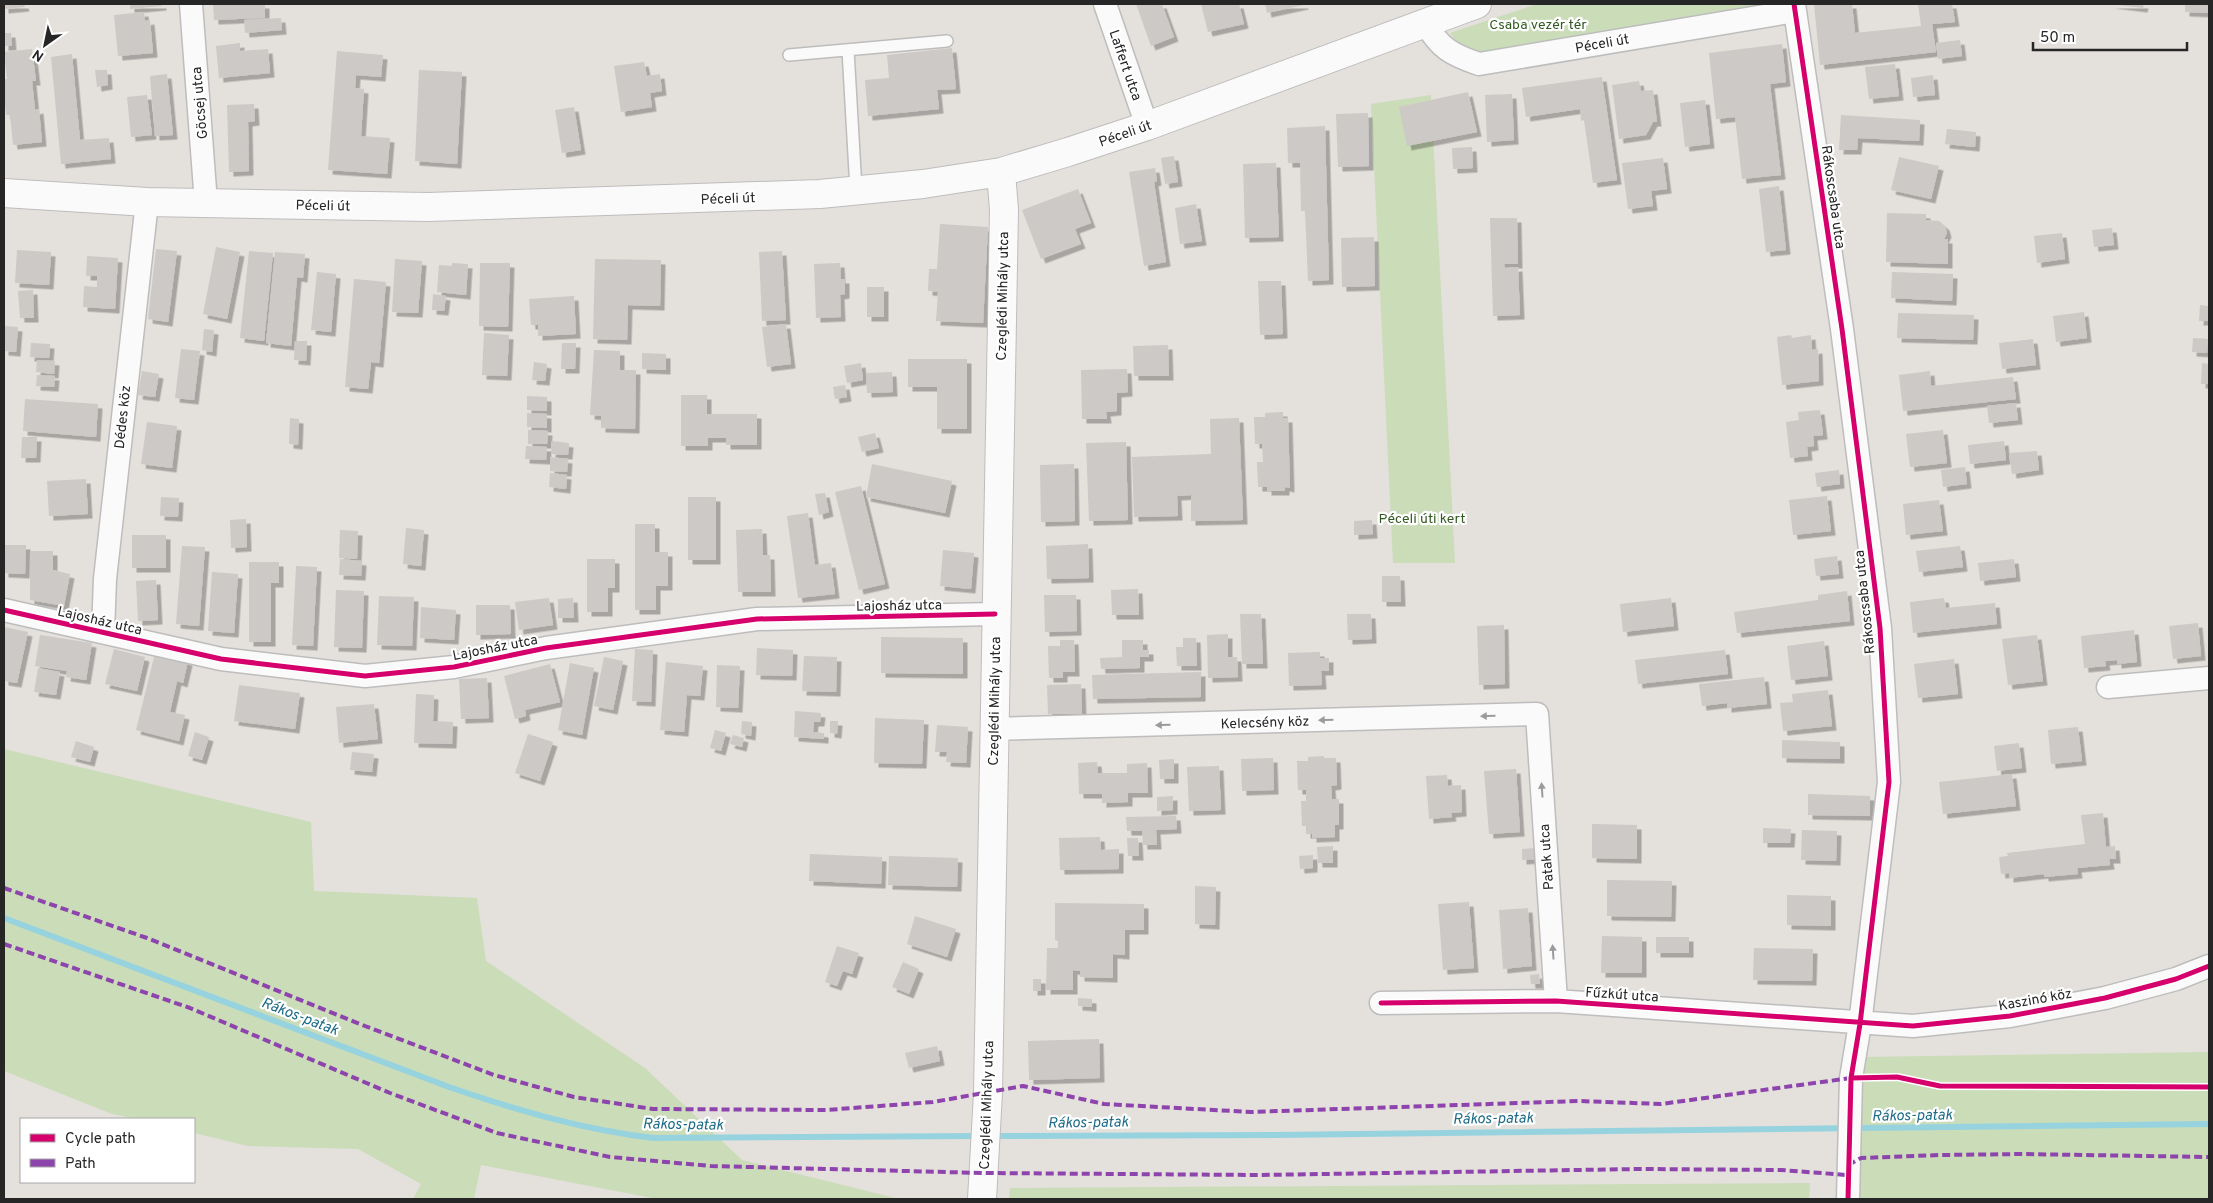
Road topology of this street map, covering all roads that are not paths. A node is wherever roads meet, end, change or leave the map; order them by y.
1 (191, 4) edge
2 (1105, 4) edge
3 (1477, 4) edge
4 (1794, 7) edge
5 (1431, 18) junction
6 (947, 41) dead end
7 (848, 50) junction
8 (789, 55) dead end
9 (1147, 126) junction
10 (1001, 172) junction
11 (856, 190) junction
12 (4, 194) edge
13 (147, 202) junction
14 (206, 203) junction
15 (4, 610) edge
16 (995, 614) junction
17 (104, 632) junction
18 (2209, 678) edge
19 (2108, 687) dead end
20 (1537, 714) joint
21 (994, 729) junction
22 (2209, 966) edge
23 (1556, 1000) junction
24 (1381, 1003) dead end
25 (1860, 1024) junction
26 (982, 1199) edge
27 (1848, 1199) edge

1 - 14 street, Göcsej utca
2 - 9 street, Laffert utca
3 - 5 main road, Péceli út
4 - 5 street, Péceli út
4 - 25 street, Rákoscsaba utca
5 - 9 main road, Péceli út
6 - 7 lane
7 - 8 lane
7 - 11 lane
9 - 10 main road, Péceli út
10 - 11 main road, Péceli út
10 - 16 main road, Czeglédi Mihály utca
11 - 14 main road, Péceli út
12 - 13 main road, Péceli út
13 - 14 main road, Péceli út
13 - 17 street, Dédes köz
15 - 17 street, Lajosház utca
16 - 17 street, Lajosház utca
16 - 21 main road, Czeglédi Mihály utca
18 - 19 street
20 -> 21 street, Kelecsény köz
23 -> 20 street, Patak utca
21 - 26 main road, Czeglédi Mihály utca
22 - 25 street, Kaszinó köz
23 - 24 street, Fűzkút utca
23 - 25 street, Fűzkút utca
25 - 27 street, Rákoscsaba utca

